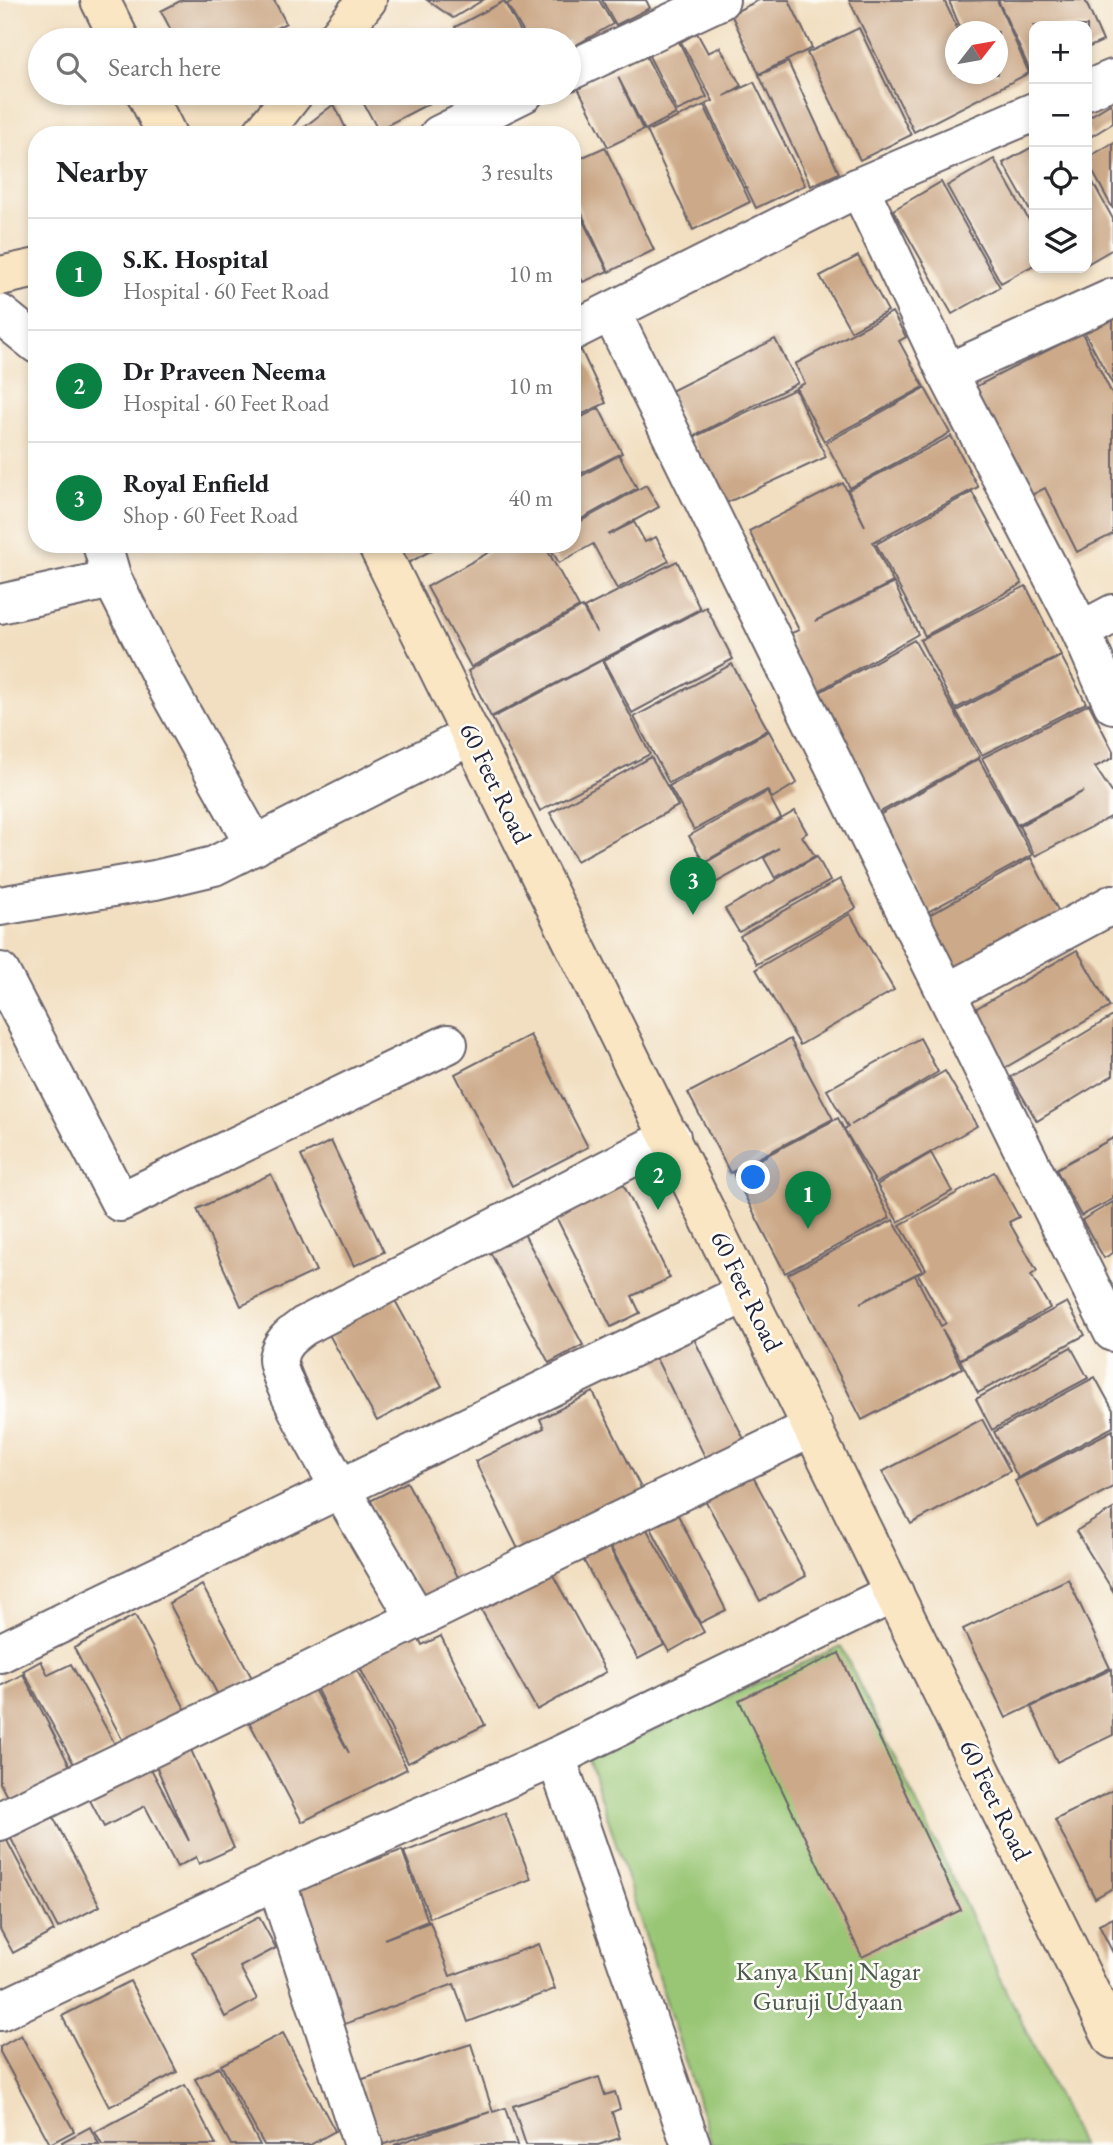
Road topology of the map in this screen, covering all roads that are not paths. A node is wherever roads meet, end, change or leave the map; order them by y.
1 (100, 0) edge
2 (367, 0) edge
3 (720, 0) edge
4 (114, 28) edge
5 (345, 28) edge
6 (581, 65) edge
7 (1113, 79) edge
8 (1092, 88) edge
9 (152, 105) edge
10 (285, 105) edge
11 (500, 105) edge
12 (1029, 114) edge
13 (162, 126) edge
14 (268, 126) edge
15 (457, 126) edge
16 (859, 187) junction
17 (28, 270) edge
18 (0, 276) edge
19 (1113, 298) edge
20 (611, 312) junction
21 (0, 314) edge
22 (581, 327) edge
23 (28, 337) edge
24 (947, 373) junction
25 (381, 553) edge
26 (107, 561) edge
27 (0, 604) edge
28 (1097, 623) edge
29 (1113, 704) edge
30 (472, 735) junction
31 (255, 846) junction
32 (1113, 904) edge
33 (0, 906) edge
34 (0, 972) edge
35 (947, 993) junction
36 (448, 1044) dead end
37 (671, 1138) junction
38 (747, 1292) junction
39 (1113, 1332) edge
40 (813, 1427) junction
41 (341, 1488) junction
42 (894, 1593) junction
43 (416, 1618) junction
44 (0, 1653) edge
45 (556, 1757) junction
46 (0, 1821) edge
47 (276, 1880) junction
48 (0, 2011) edge
49 (1113, 2039) edge
50 (363, 2145) edge
51 (691, 2145) edge

1 - 4 main road
2 - 5 main road
3 - 6 street
7 - 8 street
9 - 13 main road
10 - 14 main road
11 - 15 street
12 - 16 street
16 - 20 street
16 - 24 street
17 - 18 main road
19 - 24 street
20 - 22 street
20 - 35 street
21 - 23 street
24 - 28 street
25 - 30 main road, 60 Feet Road
26 - 27 street
26 - 31 street
28 - 29 street
30 - 31 street
30 - 37 main road, 60 Feet Road
31 - 33 street
32 - 35 street
34 - 36 street
35 - 39 street
37 - 38 main road, 60 Feet Road
37 - 41 street
38 - 40 main road, 60 Feet Road
38 - 41 street
40 - 42 main road, 60 Feet Road
40 - 43 street
41 - 43 street
41 - 44 street
42 - 45 street
42 - 49 main road, 60 Feet Road
43 - 46 street
45 - 47 street
45 - 51 street
47 - 48 street
47 - 50 street

